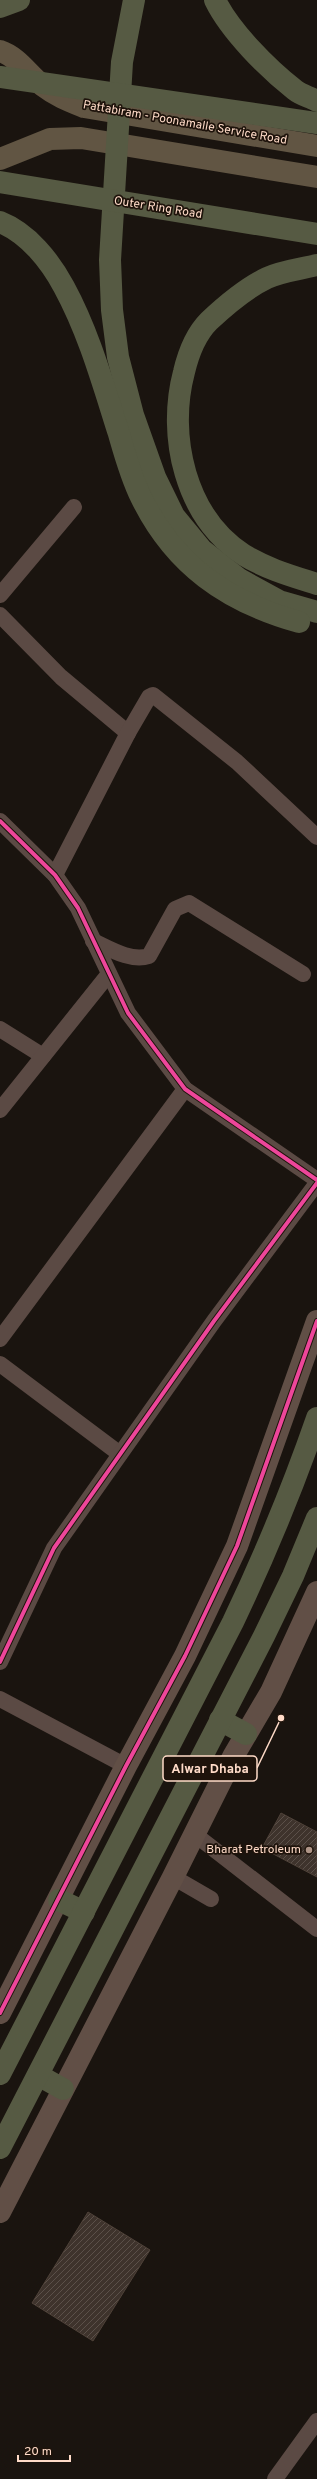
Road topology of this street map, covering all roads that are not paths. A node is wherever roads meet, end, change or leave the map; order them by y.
1 (19, 0) edge
2 (134, 0) edge
3 (215, 0) edge
4 (0, 8) edge
5 (0, 51) edge
6 (0, 77) edge
7 (317, 101) edge
8 (120, 114) junction
9 (317, 123) edge
10 (116, 145) junction
11 (317, 146) edge
12 (0, 159) edge
13 (317, 177) edge
14 (0, 182) edge
15 (0, 222) edge
16 (317, 234) edge
17 (317, 265) edge
18 (74, 507) dead end
19 (317, 584) edge
20 (0, 595) edge
21 (317, 612) edge
22 (0, 615) edge
23 (317, 628) edge
24 (128, 733) junction
25 (0, 822) edge
26 (317, 837) edge
27 (55, 875) junction
28 (93, 941) junction
29 (303, 974) dead end
30 (108, 975) junction
31 (0, 1029) edge
32 (43, 1056) junction
33 (185, 1089) junction
34 (0, 1110) edge
35 (317, 1181) edge
36 (317, 1321) edge
37 (0, 1339) edge
38 (0, 1364) edge
39 (317, 1418) edge
40 (120, 1454) junction
41 (317, 1518) edge
42 (317, 1592) edge
43 (0, 1662) edge
44 (0, 1699) edge
45 (220, 1720) junction
46 (246, 1734) junction
47 (126, 1766) junction
48 (193, 1833) junction
49 (173, 1876) junction
50 (211, 1899) dead end
51 (59, 1900) junction
52 (84, 1912) junction
53 (317, 1929) edge
54 (0, 2013) edge
55 (0, 2074) edge
56 (38, 2075) junction
57 (63, 2089) junction
58 (0, 2148) edge
59 (0, 2212) edge
60 (317, 2421) edge
61 (275, 2479) edge

1 - 4 highway
2 - 8 highway
3 - 7 highway
5 - 8 main road, Pattabiram - Poonamalle Service Road
6 - 9 highway, bridge
8 - 10 highway
8 - 11 main road, Pattabiram - Poonamalle Service Road
10 - 12 main road
10 - 13 main road
10 - 21 highway
14 - 16 highway, Outer Ring Road, bridge
15 - 23 highway
17 - 19 highway
18 - 20 street
22 - 24 street
24 - 26 street
24 - 27 street
25 - 27 street
27 - 28 street
28 - 29 street
28 - 30 street
30 - 32 street
30 - 33 street
31 - 32 street
32 - 34 street
33 - 35 street
33 - 37 street
35 - 40 street
36 - 47 street
38 - 40 street
39 - 52 highway
40 - 43 street
41 - 45 highway
42 - 46 street
44 - 47 street
45 - 46 highway
45 - 56 highway
46 - 48 street
47 - 51 street
48 - 49 street
48 - 53 street
49 - 50 street
49 - 57 street
51 - 52 highway
51 - 54 street
52 - 55 highway
56 - 57 highway
56 - 58 highway
57 - 59 street
60 - 61 street

